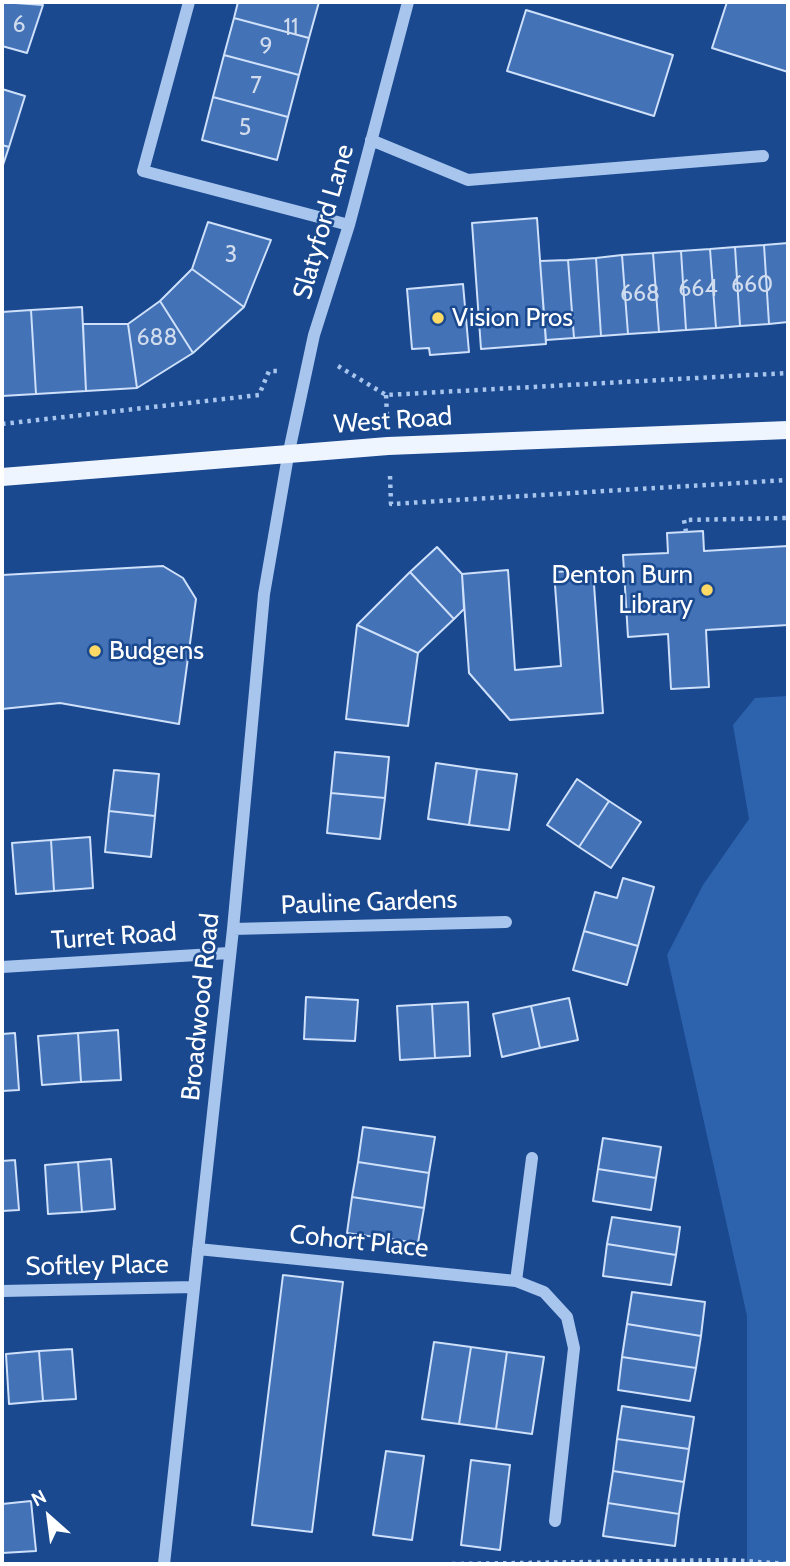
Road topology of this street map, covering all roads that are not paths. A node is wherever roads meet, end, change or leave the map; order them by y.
1 (189, 2) edge
2 (408, 2) edge
3 (371, 140) junction
4 (763, 156) dead end
5 (349, 225) junction
6 (788, 430) edge
7 (288, 456) junction
8 (2, 477) edge
9 (506, 922) dead end
10 (233, 929) junction
11 (229, 953) junction
12 (2, 967) edge
13 (532, 1158) dead end
14 (198, 1249) junction
15 (516, 1281) junction
16 (194, 1287) junction
17 (2, 1291) edge
18 (555, 1521) dead end
19 (163, 1564) edge

1 - 5 street
2 - 3 street, Slatyford Lane
3 - 4 street
3 - 5 street, Slatyford Lane
5 - 7 street, Slatyford Lane
6 - 7 main road, West Road
7 - 8 main road, West Road
7 - 10 street, Broadwood Road
9 - 10 street, Pauline Gardens
10 - 11 street, Broadwood Road
11 - 12 street, Turret Road
11 - 14 street, Broadwood Road
13 - 15 street
14 - 15 street, Cohort Place
14 - 16 street, Broadwood Road
15 - 18 street, Cohort Place
16 - 17 street, Softley Place
16 - 19 street, Broadwood Road

